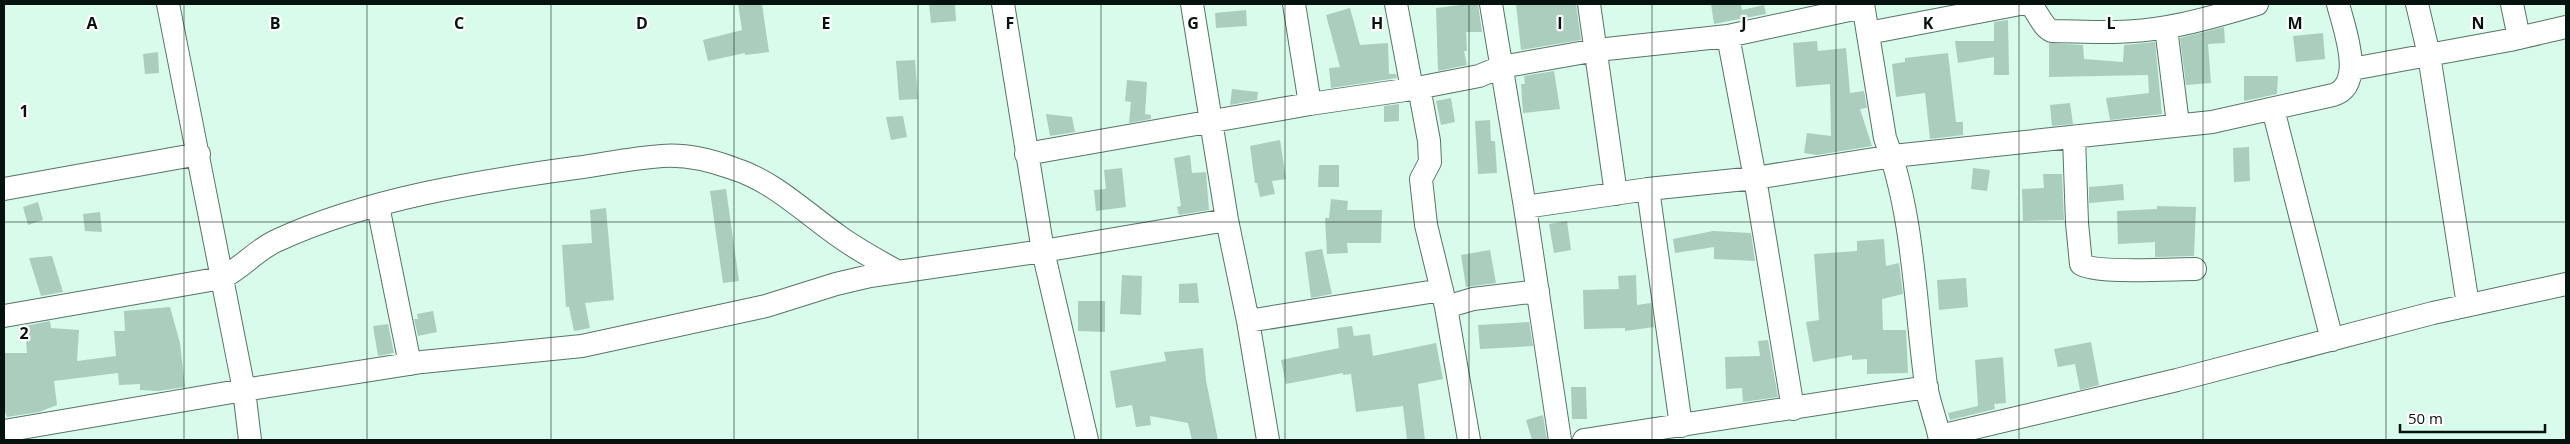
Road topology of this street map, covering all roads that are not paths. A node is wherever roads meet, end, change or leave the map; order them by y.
1 (168, 4) edge
2 (1003, 4) edge
3 (1192, 4) edge
4 (1294, 4) edge
5 (1396, 4) edge
6 (1491, 4) edge
7 (1589, 4) edge
8 (2256, 4) edge
9 (2338, 4) edge
10 (2418, 4) edge
11 (2512, 4) edge
12 (1863, 5) edge
13 (2566, 27) edge
14 (2166, 28) junction
15 (1868, 33) junction
16 (1728, 36) junction
17 (2519, 38) junction
18 (1597, 50) junction
19 (2429, 55) junction
20 (1501, 67) junction
21 (2352, 69) junction
22 (1416, 88) junction
23 (1310, 104) junction
24 (2273, 109) junction
25 (1210, 121) junction
26 (2178, 124) junction
27 (2074, 138) junction
28 (199, 154) junction
29 (1026, 154) junction
30 (1893, 156) junction
31 (1755, 178) junction
32 (4, 189) edge
33 (1648, 189) junction
34 (1616, 194) junction
35 (378, 206) junction
36 (1525, 207) junction
37 (1227, 220) junction
38 (1043, 252) junction
39 (2195, 269) dead end
40 (898, 272) junction
41 (222, 278) junction
42 (2566, 284) edge
43 (1538, 291) junction
44 (1444, 299) junction
45 (2468, 305) junction
46 (4, 316) edge
47 (1248, 321) junction
48 (2332, 340) junction
49 (410, 364) junction
50 (1927, 387) junction
51 (244, 390) junction
52 (1793, 409) junction
53 (1688, 430) edge
54 (4, 431) edge
55 (45, 433) edge
56 (1940, 438) edge
57 (250, 440) edge
58 (1087, 440) edge
59 (1268, 440) edge
60 (1468, 440) edge
61 (1560, 440) edge
62 (1584, 440) edge

1 - 28 street
2 - 29 street
3 - 25 street
4 - 23 street
5 - 22 street
6 - 20 street
7 - 18 street
8 - 14 street
9 - 21 street
10 - 19 street
11 - 17 street
12 - 15 street
12 - 16 street
13 - 17 street
14 - 15 street
14 - 26 street
15 - 30 street
16 - 18 street
16 - 31 street
17 - 19 street
18 - 20 street
18 - 34 street
19 - 21 street
19 - 45 street
20 - 22 street
20 - 36 street
21 - 24 street
22 - 23 street
22 - 44 street
23 - 25 street
24 - 26 street
24 - 48 street
25 - 29 street
25 - 37 street
26 - 27 street
27 - 30 street
27 - 39 street
28 - 32 street
28 - 41 street
29 - 38 street
30 - 31 street
30 - 50 street
31 - 33 street
31 - 52 street
33 - 34 street
33 - 53 street
34 - 36 street
35 - 40 street
35 - 41 street
35 - 49 street
36 - 43 street
37 - 38 street
37 - 47 street
38 - 40 street
38 - 58 street
40 - 49 street
41 - 46 street
41 - 51 street
42 - 45 street
43 - 44 street
43 - 61 street
44 - 47 street
44 - 60 street
45 - 48 street
47 - 59 street
48 - 56 street
49 - 51 street
50 - 52 street
50 - 56 street
51 - 55 street
51 - 57 street
52 - 53 street
53 - 62 street
54 - 55 street

